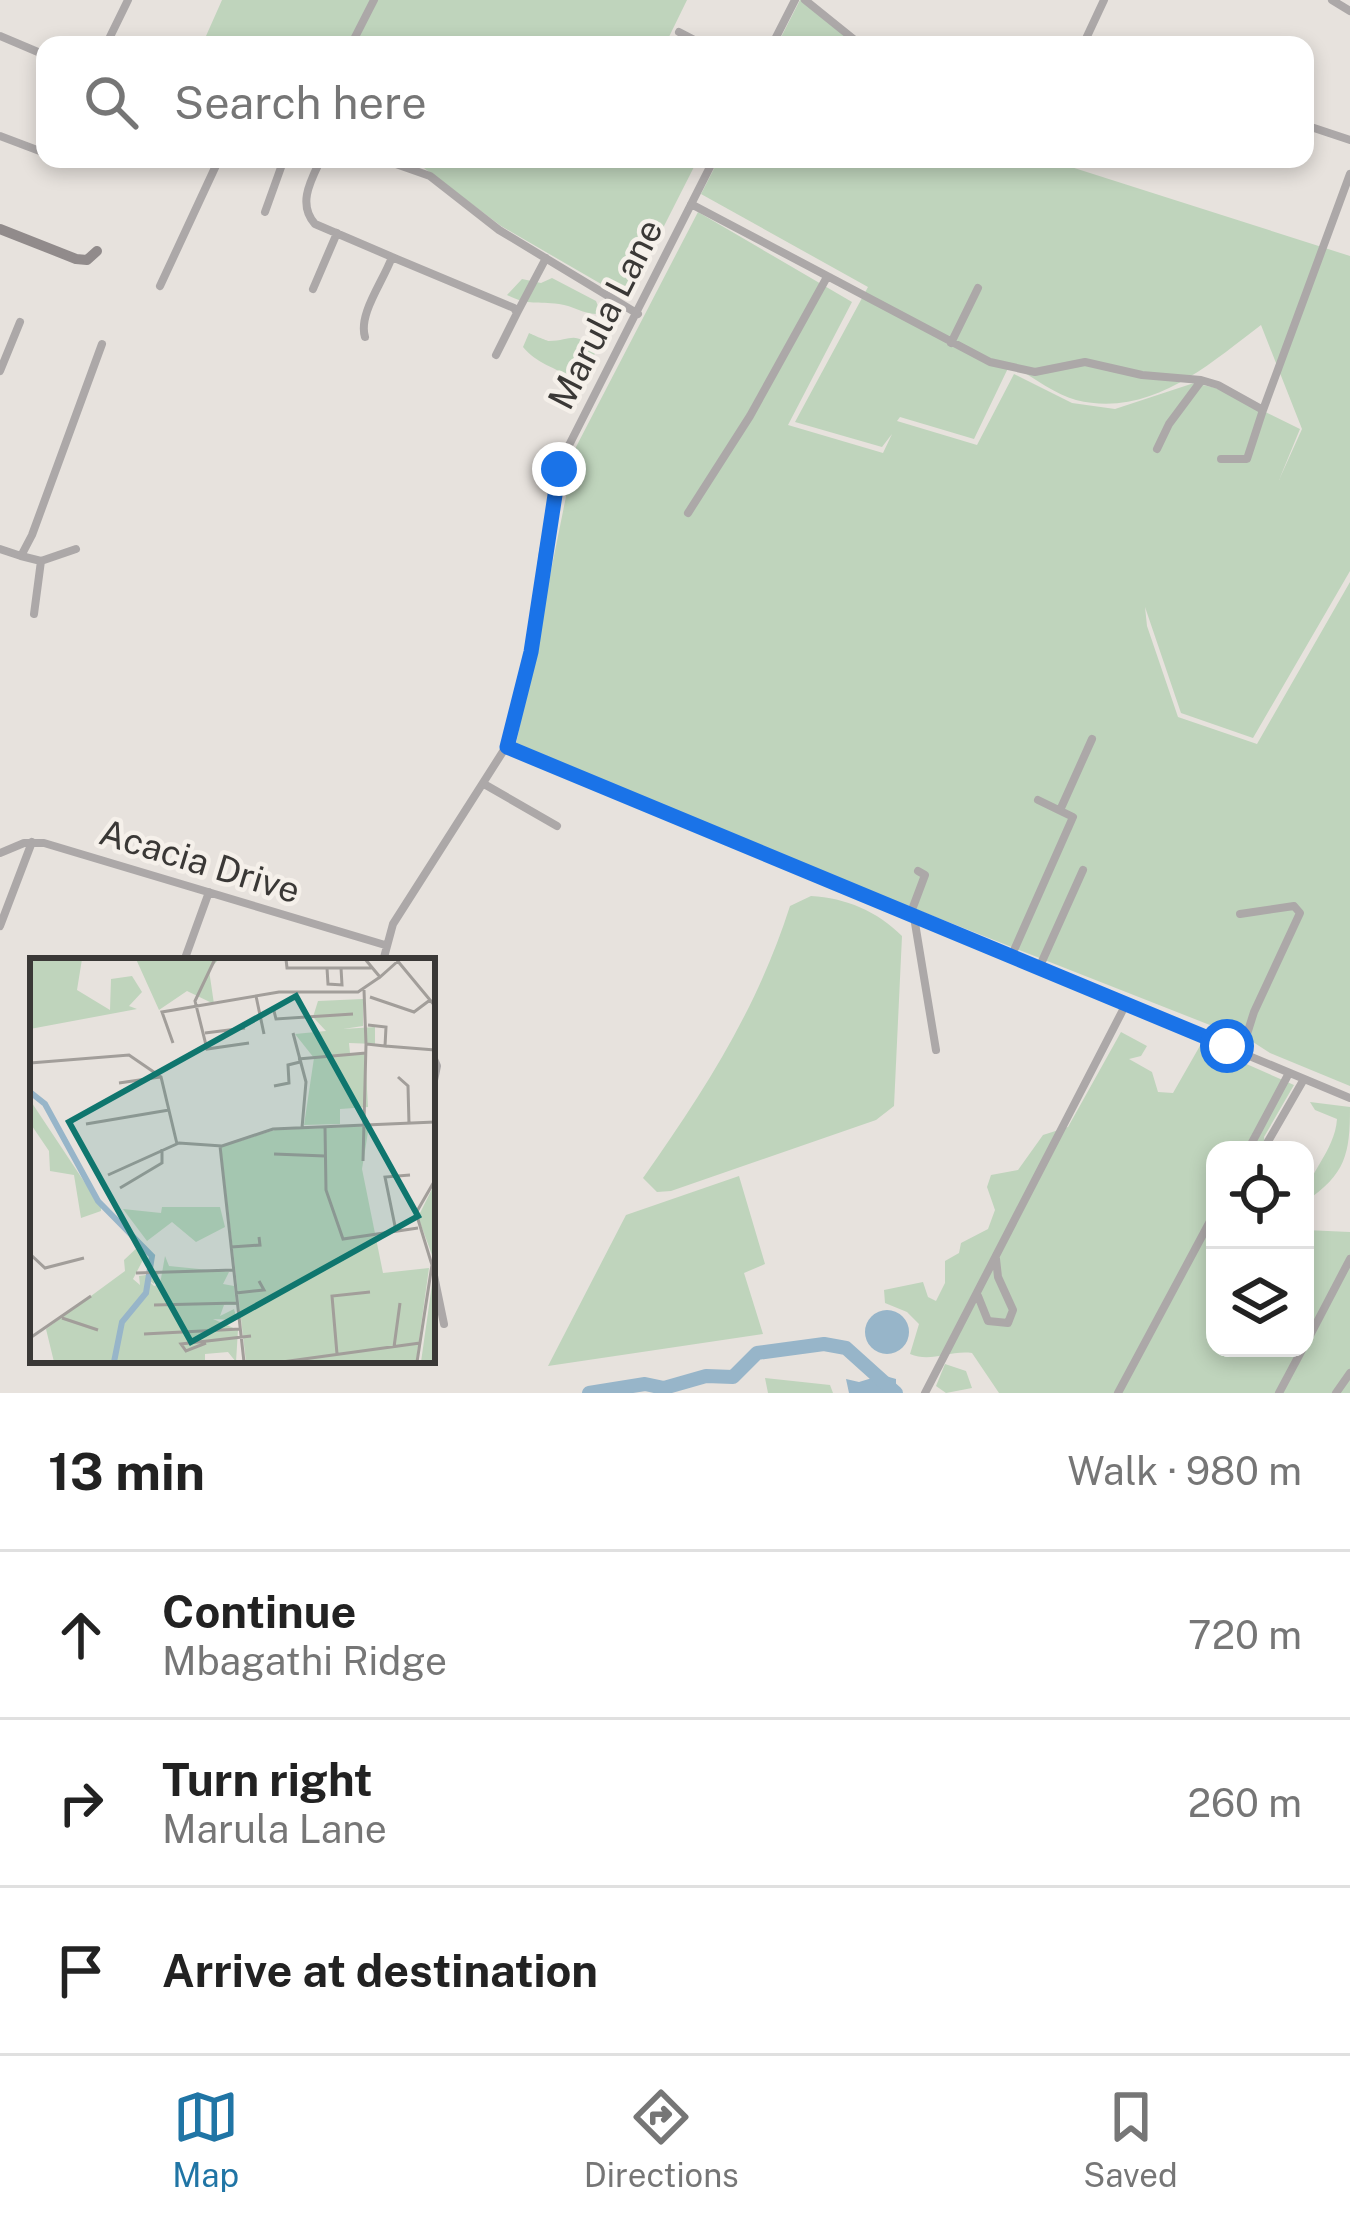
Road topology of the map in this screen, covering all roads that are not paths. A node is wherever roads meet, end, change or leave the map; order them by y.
1 (128, 0) edge
2 (374, 0) edge
3 (795, 0) edge
4 (805, 0) edge
5 (1104, 0) edge
6 (1332, 0) edge
7 (1350, 11) edge
8 (679, 32) dead end
9 (0, 36) edge
10 (110, 36) edge
11 (356, 36) edge
12 (687, 36) edge
13 (777, 36) edge
14 (850, 36) edge
15 (1087, 36) edge
16 (36, 51) edge
17 (1314, 127) edge
18 (0, 136) edge
19 (1350, 140) edge
20 (36, 150) edge
21 (215, 168) edge
22 (281, 168) edge
23 (318, 168) edge
24 (407, 168) edge
25 (709, 168) edge
26 (1350, 175) edge
27 (691, 204) junction
28 (265, 212) dead end
29 (0, 229) edge
30 (337, 233) junction
31 (97, 251) dead end
32 (392, 257) junction
33 (546, 258) junction
34 (826, 277) junction
35 (160, 286) dead end
36 (978, 288) dead end
37 (313, 289) dead end
38 (518, 313) junction
39 (638, 314) junction
40 (20, 322) dead end
41 (365, 337) dead end
42 (951, 343) junction
43 (102, 344) dead end
44 (496, 355) dead end
45 (0, 371) edge
46 (1202, 380) junction
47 (1263, 410) junction
48 (1157, 449) dead end
49 (1221, 459) dead end
50 (688, 513) dead end
51 (0, 549) edge
52 (76, 549) dead end
53 (21, 556) junction
54 (41, 561) junction
55 (34, 614) dead end
56 (1092, 739) dead end
57 (507, 747) junction
58 (484, 784) junction
59 (1038, 800) dead end
60 (1060, 808) junction
61 (557, 826) dead end
62 (32, 842) junction
63 (0, 853) edge
64 (1083, 870) dead end
65 (918, 871) dead end
66 (209, 892) junction
67 (1240, 914) dead end
68 (912, 916) junction
69 (0, 926) edge
70 (386, 945) junction
71 (1011, 957) junction
72 (185, 958) edge
73 (383, 958) edge
74 (1039, 968) junction
75 (1126, 1004) junction
76 (936, 1050) dead end
77 (1241, 1053) junction
78 (1289, 1073) junction
79 (1305, 1078) junction
80 (1350, 1098) edge
81 (1253, 1141) edge
82 (1268, 1141) edge
83 (1206, 1229) edge
84 (995, 1259) junction
85 (1350, 1259) edge
86 (435, 1280) edge
87 (978, 1295) junction
88 (444, 1324) dead end
89 (1314, 1327) edge
90 (1298, 1357) edge
91 (1350, 1373) edge
92 (925, 1393) edge
93 (1118, 1393) edge
94 (1280, 1393) edge
95 (1336, 1393) edge

1 - 10 street
2 - 11 street
3 - 13 street
4 - 14 street
5 - 15 street
6 - 7 street
8 - 12 street
9 - 16 street
17 - 19 street
18 - 20 street
21 - 35 street
22 - 28 street
23 - 30 street
24 - 33 street
25 - 27 street, Marula Lane
26 - 47 street
27 - 34 street
27 - 39 street, Marula Lane
29 - 31 street
30 - 32 street
30 - 37 street
32 - 38 street
32 - 41 street
33 - 38 street
33 - 39 street
34 - 42 street
34 - 50 street
36 - 42 street
38 - 44 street
39 - 57 street, Marula Lane
40 - 45 street
42 - 46 street
43 - 53 street
46 - 47 street
46 - 48 street
47 - 49 street
51 - 53 street
52 - 54 street
53 - 54 street
54 - 55 street
56 - 60 street
57 - 58 street, Marula Lane
57 - 68 street
58 - 61 street
58 - 70 street, Marula Lane
59 - 60 street
60 - 71 street
62 - 63 street
62 - 66 street, Acacia Drive
62 - 69 street
64 - 74 street
65 - 68 street
66 - 70 street, Acacia Drive
66 - 72 street
67 - 77 street
68 - 71 street
68 - 76 street
70 - 73 street, Marula Lane
71 - 74 street
74 - 75 street
75 - 77 street
75 - 84 street
77 - 78 street
78 - 79 street
78 - 81 street
79 - 80 street
79 - 82 street
83 - 93 street
84 - 87 street
84 - 87 street
85 - 89 street
86 - 88 street
87 - 92 street
90 - 94 street
91 - 95 street

